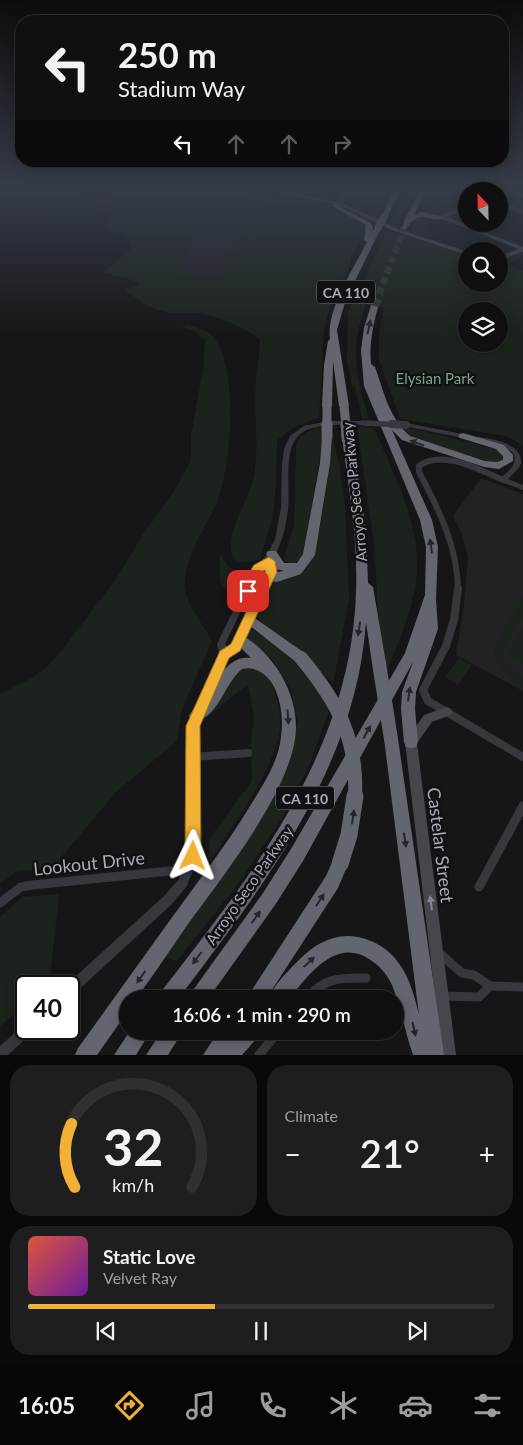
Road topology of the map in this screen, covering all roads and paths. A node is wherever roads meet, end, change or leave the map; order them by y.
1 (368, 237) edge
2 (373, 237) edge
3 (417, 237) edge
4 (492, 237) edge
5 (458, 250) edge
6 (523, 250) edge
7 (366, 251) junction
8 (508, 255) edge
9 (374, 307) tunnel mouth
10 (333, 334) junction
11 (365, 350) junction
12 (439, 431) junction
13 (463, 436) junction
14 (523, 454) edge
15 (503, 480) junction
16 (522, 487) edge
17 (271, 557) junction
18 (362, 563) junction
19 (302, 567) junction
20 (269, 577) junction
21 (431, 595) junction
22 (249, 619) junction
23 (239, 640) junction
24 (224, 655) junction
25 (273, 672) junction
26 (447, 712) junction
27 (196, 716) junction
28 (411, 742) junction
29 (248, 753) dead end
30 (192, 757) junction
31 (523, 757) edge
32 (523, 806) edge
33 (188, 872) junction
34 (479, 887) dead end
35 (0, 903) edge
36 (437, 951) junction
37 (366, 978) dead end
38 (80, 981) edge
39 (490, 986) junction
40 (523, 987) edge
41 (173, 990) edge
42 (203, 990) edge
43 (261, 990) edge
44 (284, 990) edge
45 (313, 990) edge
46 (403, 990) edge
47 (404, 993) edge
48 (442, 996) junction
49 (16, 1040) edge
50 (135, 1040) edge
51 (167, 1040) edge
52 (224, 1040) edge
53 (242, 1040) edge
54 (272, 1040) edge
55 (0, 1054) edge
56 (85, 1055) edge
57 (124, 1055) edge
58 (156, 1055) edge
59 (213, 1055) edge
60 (230, 1055) edge
61 (259, 1055) edge
62 (423, 1055) edge
63 (434, 1055) edge
64 (449, 1055) edge

1 - 7 highway
2 - 7 highway, Arroyo Seco Parkway / CA 110, bridge
3 - 5 main road
4 - 6 main road
6 - 8 main road
7 - 10 highway, Arroyo Seco Parkway / CA 110
11 -> 9 highway, Arroyo Seco Parkway / CA 110
10 - 18 highway, Arroyo Seco Parkway / CA 110, bridge
10 - 19 highway, bridge
13 -> 11 highway
21 -> 11 highway, Arroyo Seco Parkway / CA 110
12 - 13 street
12 - 14 street
12 - 17 street, bridge
13 - 15 street
15 - 16 street
15 - 26 street
17 - 19 highway
17 - 20 street
17 - 24 street
18 -> 41 highway, Arroyo Seco Parkway / CA 110
18 -> 63 highway, bridge
19 - 20 highway
20 - 22 street
28 -> 21 highway
42 -> 21 highway, Arroyo Seco Parkway / CA 110
22 - 23 street
43 -> 22 highway, bridge
23 - 24 street
23 - 25 highway
24 - 27 street
25 - 27 highway
25 -> 56 highway
26 - 28 main road
26 - 31 street
27 - 30 street
36 -> 28 main road, Castelar Street
29 - 30 street
30 - 33 street
32 - 34 street
33 - 35 street, Lookout Drive
33 - 38 street
36 - 39 street
36 - 48 main road, Castelar Street
37 - 45 street
39 - 40 street
39 - 48 street
44 -> 46 highway
47 -> 62 highway
48 - 64 main road, Castelar Street
49 - 55 street
50 - 57 highway
51 - 58 highway
52 - 59 highway
53 - 60 highway
54 - 61 street

